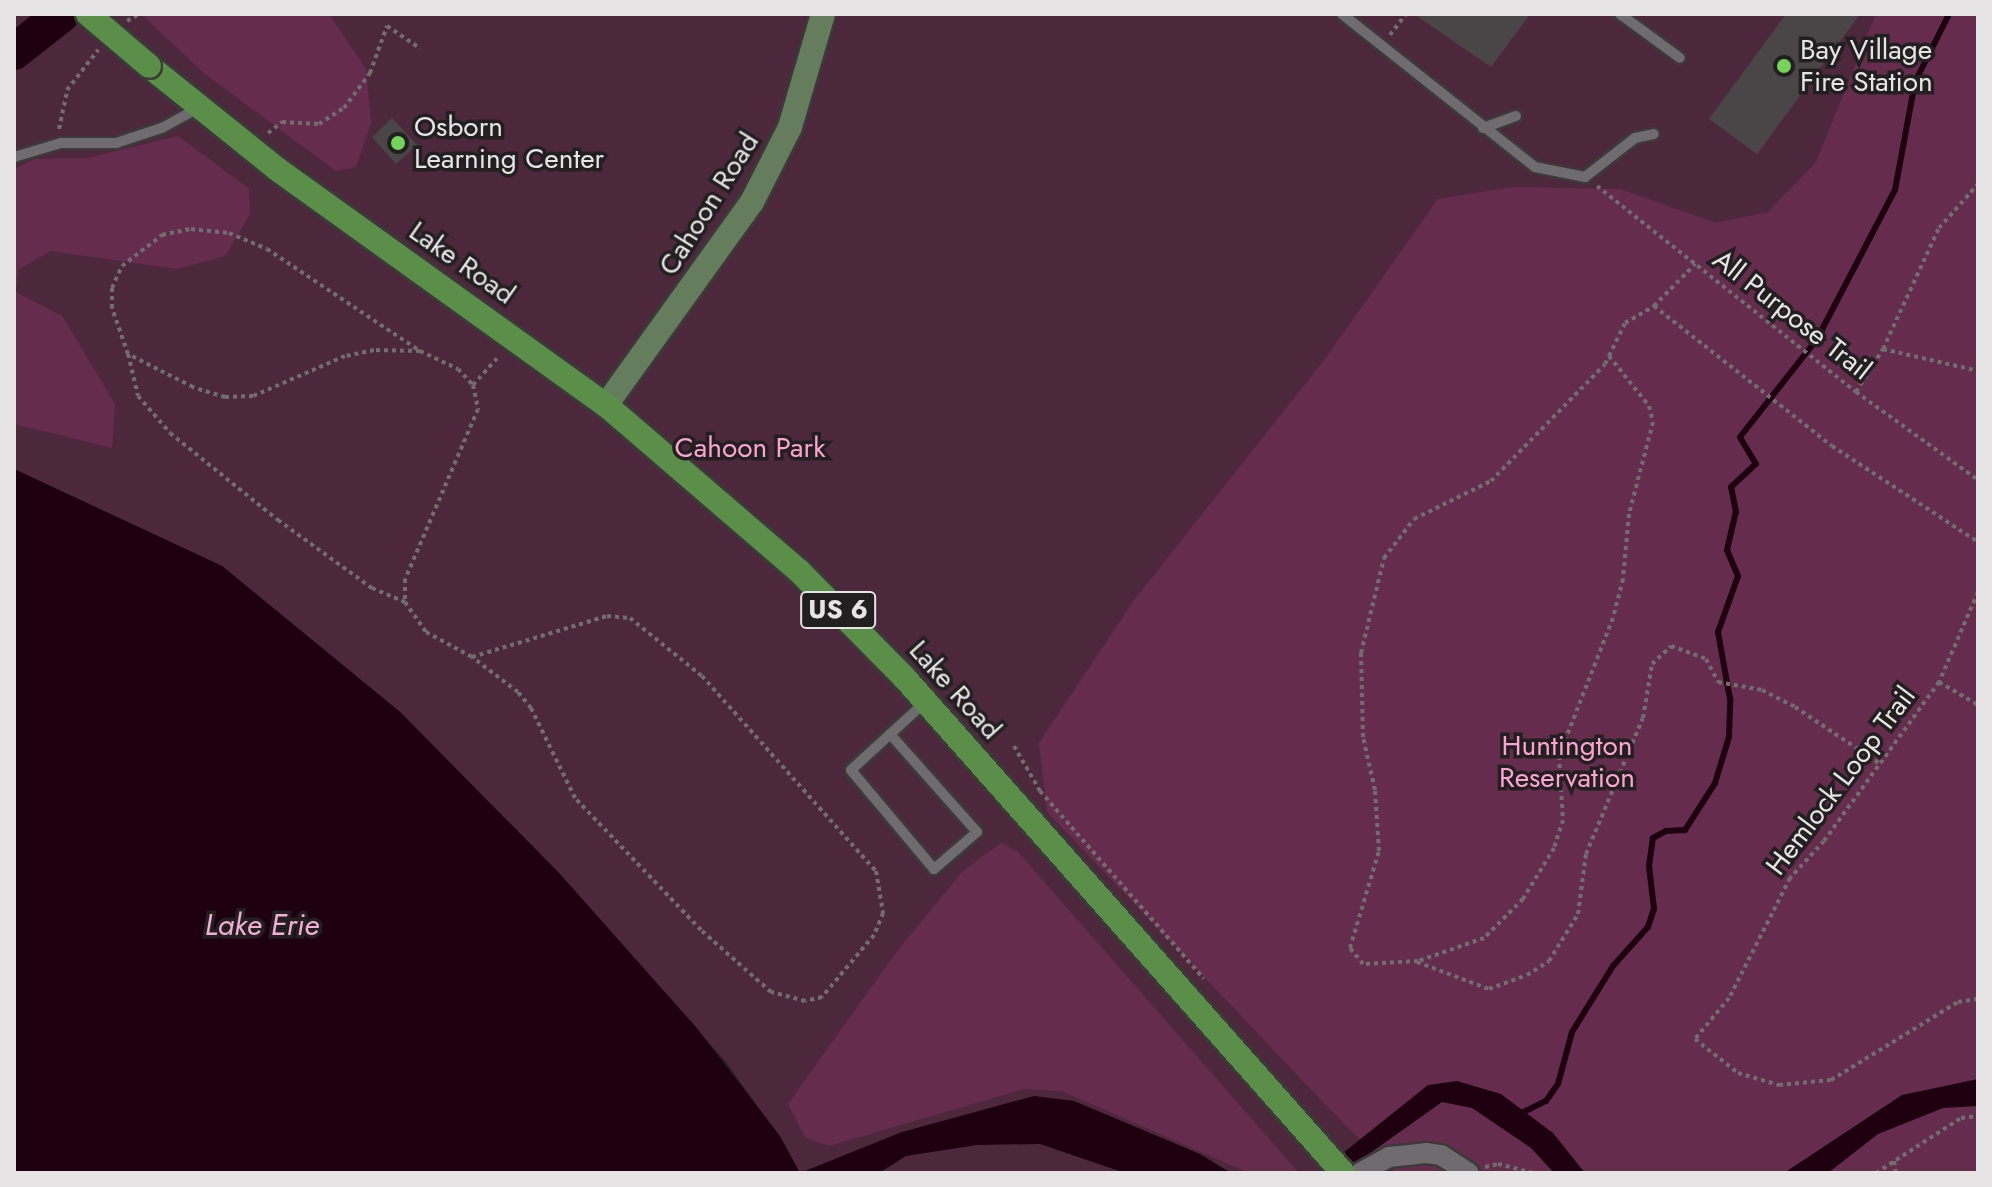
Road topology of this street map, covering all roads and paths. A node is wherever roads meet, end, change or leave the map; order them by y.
1 (88, 14) edge
2 (139, 14) edge
3 (823, 14) edge
4 (1342, 14) edge
5 (1406, 14) edge
6 (1623, 15) edge
7 (118, 31) dead end
8 (108, 40) dead end
9 (1381, 46) junction
10 (420, 48) dead end
11 (1680, 58) dead end
12 (198, 107) junction
13 (1516, 116) dead end
14 (1483, 128) junction
15 (1654, 134) dead end
16 (267, 135) dead end
17 (61, 143) junction
18 (14, 157) edge
19 (1585, 177) junction
20 (1978, 184) edge
21 (1695, 264) junction
22 (1654, 306) junction
23 (1883, 349) junction
24 (420, 351) junction
25 (128, 354) junction
26 (1609, 356) junction
27 (498, 357) dead end
28 (1978, 371) edge
29 (473, 385) junction
30 (1856, 392) junction
31 (606, 405) junction
32 (1978, 480) edge
33 (1978, 542) edge
34 (1978, 592) edge
35 (405, 602) junction
36 (472, 657) junction
37 (1939, 682) junction
38 (925, 701) junction
39 (1978, 705) edge
40 (890, 734) junction
41 (1014, 746) dead end
42 (1880, 764) junction
43 (1415, 961) junction
44 (1213, 990) dead end
45 (1978, 999) edge
46 (1978, 1116) edge
47 (1894, 1161) junction
48 (1475, 1170) edge
49 (1343, 1173) edge
50 (1360, 1173) edge
51 (1533, 1173) edge
52 (1876, 1173) edge
53 (1896, 1173) edge

1 - 12 main road, Lake Road / US 6, bridge
2 - 7 path
3 - 31 street, Cahoon Road
4 - 9 lane
5 - 9 path
6 - 11 lane
8 - 17 path
9 - 14 lane
10 - 16 path
12 - 17 lane
12 - 31 main road, Lake Road / US 6
13 - 14 lane
14 - 19 lane
15 - 19 lane
17 - 18 lane
19 - 21 path, All Purpose Trail
20 - 23 path
21 - 22 path
21 - 30 path, All Purpose Trail
22 - 26 path
22 - 33 path
23 - 28 path
23 - 30 path
24 - 25 path
24 - 25 path
24 - 29 path
25 - 35 path
26 - 43 path
26 - 43 path
27 - 29 path
29 - 35 path
30 - 32 path, All Purpose Trail
31 - 38 main road, Lake Road / US 6
34 - 37 path
35 - 36 path
36 - 36 path
37 - 39 path, Hemlock Loop Trail
37 - 42 path, Hemlock Loop Trail
38 - 40 lane
38 - 49 main road, Lake Road / US 6
40 - 40 lane
41 - 44 path
42 - 43 path
42 - 45 path, Hemlock Loop Trail
46 - 47 path
47 - 52 path
47 - 53 path
48 - 50 street
48 - 51 path

